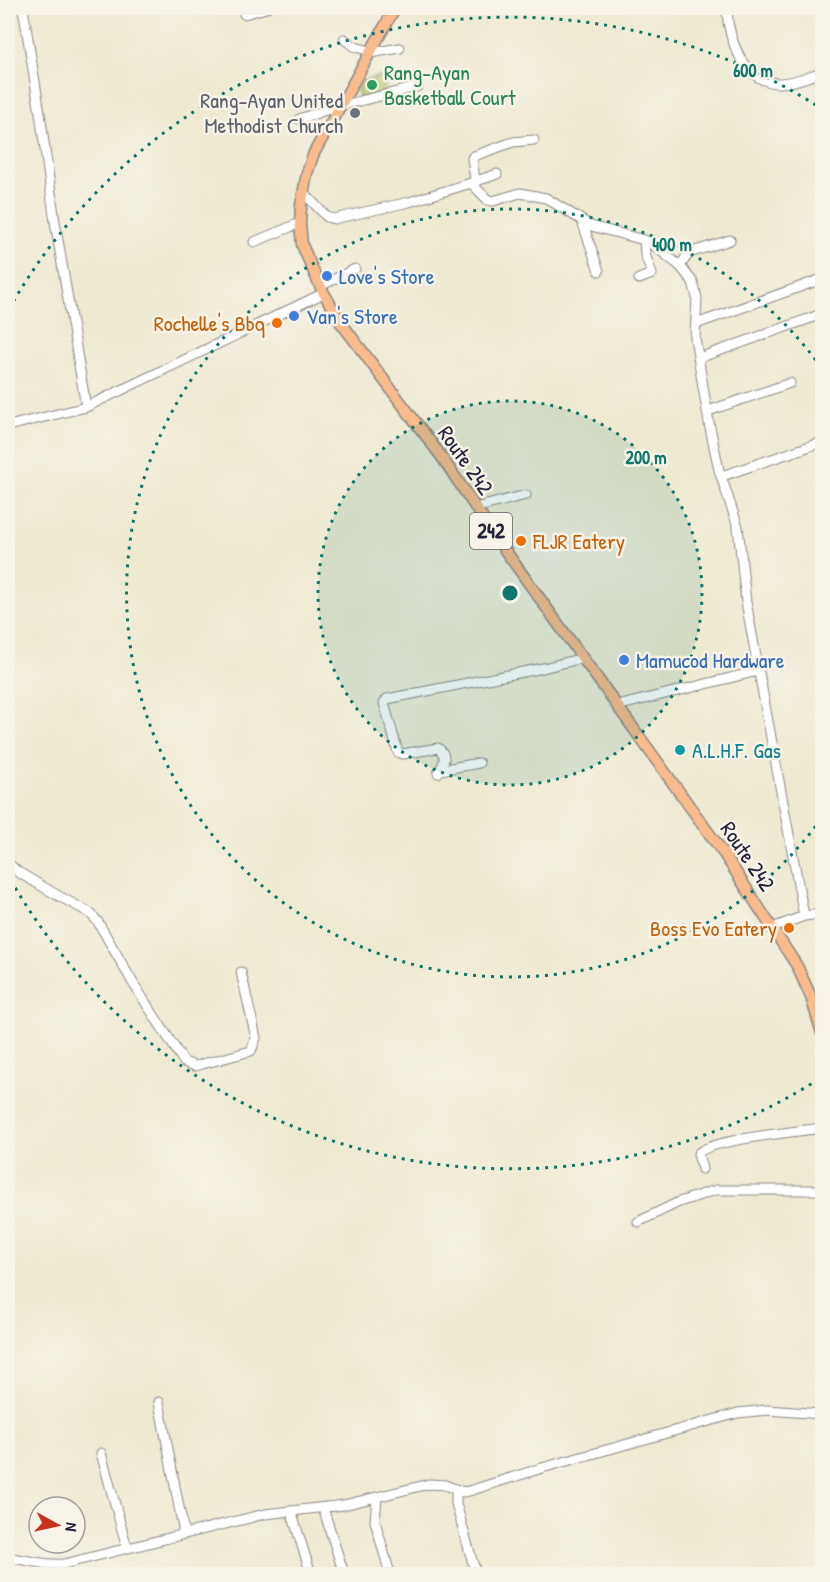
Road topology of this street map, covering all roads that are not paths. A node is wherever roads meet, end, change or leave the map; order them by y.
1 (23, 8) edge
2 (266, 8) edge
3 (395, 8) edge
4 (726, 9) edge
5 (244, 14) dead end
6 (345, 39) dead end
7 (400, 48) dead end
8 (370, 52) junction
9 (822, 72) edge
10 (417, 87) dead end
11 (341, 105) junction
12 (299, 119) dead end
13 (534, 140) dead end
14 (497, 174) dead end
15 (473, 181) junction
16 (303, 192) junction
17 (582, 221) junction
18 (300, 223) junction
19 (644, 240) junction
20 (730, 240) dead end
21 (254, 242) dead end
22 (680, 266) junction
23 (356, 269) dead end
24 (599, 271) dead end
25 (639, 279) dead end
26 (822, 279) edge
27 (322, 290) junction
28 (822, 314) edge
29 (696, 324) junction
30 (699, 358) junction
31 (790, 383) dead end
32 (86, 407) junction
33 (708, 411) junction
34 (8, 426) edge
35 (822, 442) edge
36 (722, 476) junction
37 (526, 495) dead end
38 (475, 508) junction
39 (583, 658) junction
40 (758, 671) junction
41 (617, 706) junction
42 (479, 763) dead end
43 (8, 863) edge
44 (822, 914) edge
45 (804, 916) junction
46 (773, 928) junction
47 (241, 972) dead end
48 (822, 1033) edge
49 (822, 1128) edge
50 (702, 1169) dead end
51 (822, 1190) edge
52 (638, 1222) dead end
53 (159, 1402) dead end
54 (822, 1414) edge
55 (102, 1453) dead end
56 (456, 1490) junction
57 (377, 1497) junction
58 (323, 1508) junction
59 (291, 1511) junction
60 (184, 1533) junction
61 (127, 1548) junction
62 (8, 1558) edge
63 (311, 1575) edge
64 (344, 1575) edge
65 (390, 1575) edge
66 (476, 1575) edge

1 - 32 street
2 - 5 street
3 - 8 main road, Route 242 / 242
4 - 9 street
6 - 8 street
7 - 8 street
8 - 11 main road, Route 242 / 242
10 - 11 street
11 - 12 street
11 - 16 main road, Route 242 / 242
13 - 15 street
14 - 15 street
15 - 16 street
15 - 17 street
16 - 18 main road, Route 242 / 242
17 - 19 street
17 - 24 street
18 - 21 street
18 - 27 main road, Route 242 / 242
19 - 22 street
19 - 25 street
20 - 22 street
22 - 29 street
23 - 27 street
26 - 29 street
27 - 32 street
27 - 38 main road, Route 242 / 242
28 - 30 street
29 - 30 street
30 - 33 street
31 - 33 street
32 - 34 street
33 - 36 street
35 - 36 street
36 - 40 street
37 - 38 street
38 - 39 main road, Route 242 / 242
39 - 41 main road, Route 242 / 242
39 - 42 street
40 - 41 street
40 - 45 street
41 - 46 main road, Route 242 / 242
43 - 47 street
44 - 45 street
45 - 46 street
46 - 48 main road, Route 242 / 242
49 - 50 street
51 - 52 street
53 - 60 street
54 - 56 street
55 - 61 street
56 - 57 street
56 - 66 street
57 - 58 street
57 - 65 street
58 - 59 street
58 - 64 street
59 - 60 street
59 - 63 street
60 - 61 street
61 - 62 street

